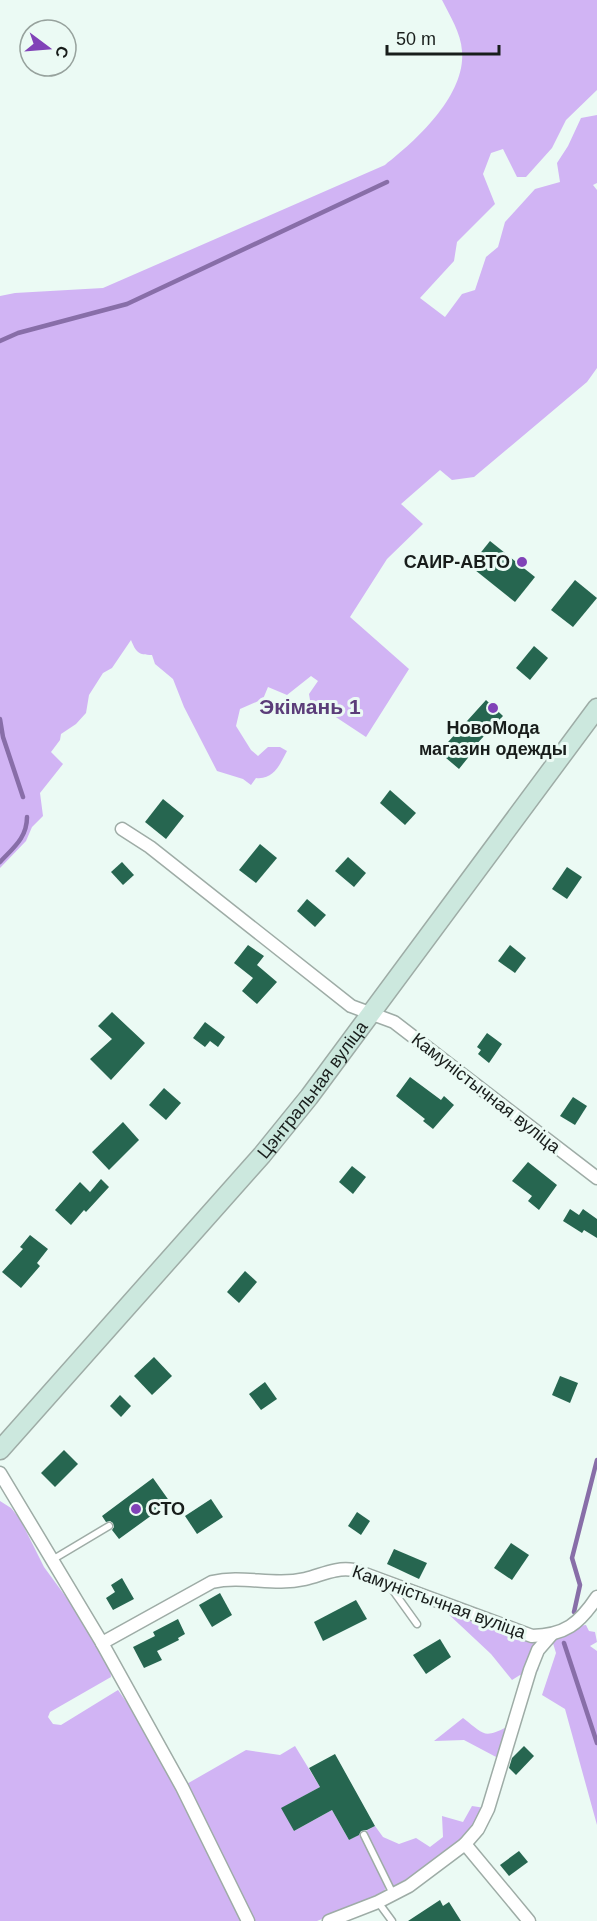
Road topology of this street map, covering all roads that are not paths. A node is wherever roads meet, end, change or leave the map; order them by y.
1 (597, 708) edge
2 (122, 829) dead end
3 (371, 1013) junction
4 (597, 1178) edge
5 (0, 1450) edge
6 (0, 1473) edge
7 (109, 1526) dead end
8 (51, 1560) junction
9 (388, 1584) junction
10 (597, 1597) edge
11 (417, 1624) dead end
12 (551, 1635) junction
13 (102, 1643) junction
14 (364, 1835) dead end
15 (465, 1844) junction
16 (393, 1894) junction
17 (378, 1902) junction
18 (248, 1921) edge
19 (329, 1921) edge
20 (392, 1921) edge
21 (529, 1921) edge

1 - 3 main road, Цэнтральная вуліца
2 - 3 street, Камуністычная вуліца
3 - 4 street, Камуністычная вуліца
3 - 5 main road, Цэнтральная вуліца
6 - 8 street
7 - 8 lane
8 - 13 street
9 - 11 lane
9 - 12 street, Камуністычная вуліца
9 - 13 street, Камуністычная вуліца
10 - 12 street, Камуністычная вуліца
12 - 15 street
13 - 18 street
14 - 16 lane
15 - 16 street
15 - 21 street
16 - 17 street
17 - 19 street
17 - 20 lane

